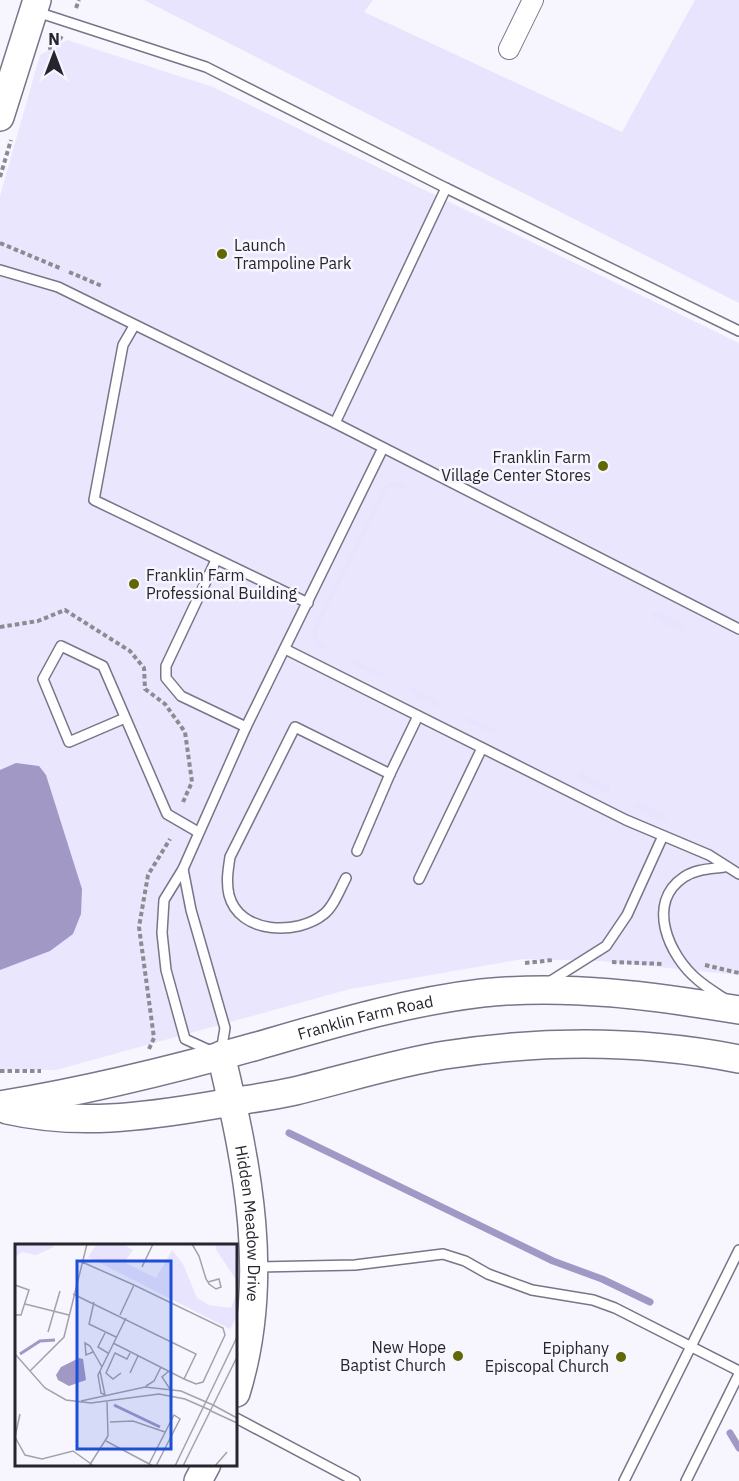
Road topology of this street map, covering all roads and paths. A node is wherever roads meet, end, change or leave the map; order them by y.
1 (533, 0) edge
2 (36, 6) edge
3 (509, 48) dead end
4 (0, 117) edge
5 (446, 188) junction
6 (0, 243) edge
7 (0, 270) edge
8 (102, 286) dead end
9 (134, 326) junction
10 (739, 331) edge
11 (335, 423) junction
12 (383, 448) junction
13 (216, 560) junction
14 (308, 603) junction
15 (0, 627) edge
16 (739, 628) edge
17 (285, 649) junction
18 (418, 716) junction
19 (125, 718) junction
20 (246, 727) junction
21 (482, 748) junction
22 (390, 774) junction
23 (183, 802) dead end
24 (198, 832) junction
25 (662, 837) junction
26 (357, 851) dead end
27 (724, 867) junction
28 (183, 869) junction
29 (739, 874) edge
30 (346, 878) dead end
31 (419, 879) dead end
32 (536, 989) junction
33 (739, 1010) edge
34 (221, 1056) junction
35 (739, 1059) edge
36 (232, 1102) junction
37 (0, 1107) edge
38 (739, 1250) edge
39 (255, 1267) junction
40 (691, 1346) junction
41 (739, 1373) edge
42 (237, 1389) edge
43 (237, 1419) edge
44 (206, 1466) edge
45 (198, 1481) edge
46 (355, 1481) edge
47 (624, 1481) edge
48 (686, 1481) edge

1 - 3 street
2 - 4 main road
2 - 5 lane
5 - 10 lane
5 - 11 lane
6 - 8 path
7 - 9 lane
9 - 11 lane
9 - 13 lane
11 - 12 lane
12 - 14 lane
12 - 16 lane
13 - 14 lane
13 - 20 lane
14 - 17 lane
15 - 23 path
17 - 18 lane
17 - 20 lane
18 - 21 lane
18 - 22 lane
19 - 19 lane
19 - 24 lane
20 - 24 lane
21 - 25 lane
21 - 31 lane
22 - 26 lane
22 - 30 lane
24 - 28 lane
25 - 27 lane
25 - 32 lane
27 - 29 lane
27 - 33 lane
28 - 34 lane
28 - 34 lane
32 - 33 main road, Franklin Farm Road
32 - 34 main road, Franklin Farm Road
34 - 36 main road, Hidden Meadow Drive
34 - 37 main road, Franklin Farm Road
35 - 36 main road, Franklin Farm Road
36 - 37 main road, Franklin Farm Road
36 - 39 main road, Hidden Meadow Drive
38 - 40 lane
39 - 40 lane
39 - 42 main road, Hidden Meadow Drive
40 - 41 lane
40 - 47 lane
41 - 48 lane
43 - 46 lane
44 - 45 main road

